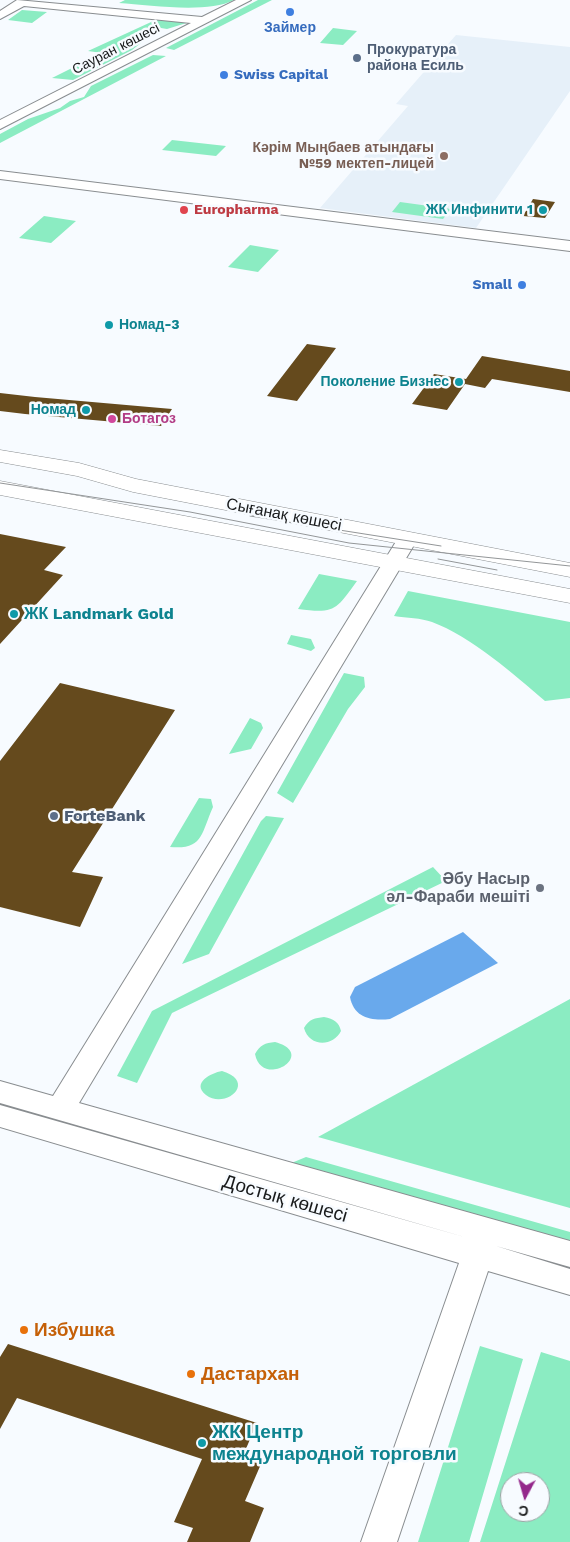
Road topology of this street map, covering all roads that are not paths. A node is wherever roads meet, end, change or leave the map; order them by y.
1 (245, 0) edge
2 (230, 8) junction
3 (98, 10) junction
4 (0, 16) edge
5 (204, 21) junction
6 (0, 125) edge
7 (0, 175) edge
8 (570, 246) edge
9 (0, 456) edge
10 (0, 488) edge
11 (407, 540) junction
12 (393, 563) junction
13 (570, 570) edge
14 (570, 596) edge
15 (0, 1092) edge
16 (60, 1109) junction
17 (0, 1116) edge
18 (482, 1242) junction
19 (570, 1254) edge
20 (570, 1282) edge
21 (379, 1542) edge

1 - 2 street, Сауран көшесі
2 - 3 street
2 - 5 street, Сауран көшесі
3 - 4 street
3 - 5 street
5 - 6 street, Сауран көшесі
7 - 8 street
9 - 11 main road, Сығанақ көшесі
10 - 12 main road, Сығанақ көшесі
11 - 12 street
11 - 13 main road, Сығанақ көшесі
12 - 14 main road, Сығанақ көшесі
12 - 16 street
15 - 16 street, Достық көшесі
16 - 18 street, Достық көшесі
17 - 18 street, Достық көшесі
18 - 19 street, Достық көшесі
18 - 20 street, Достық көшесі
18 - 21 street

